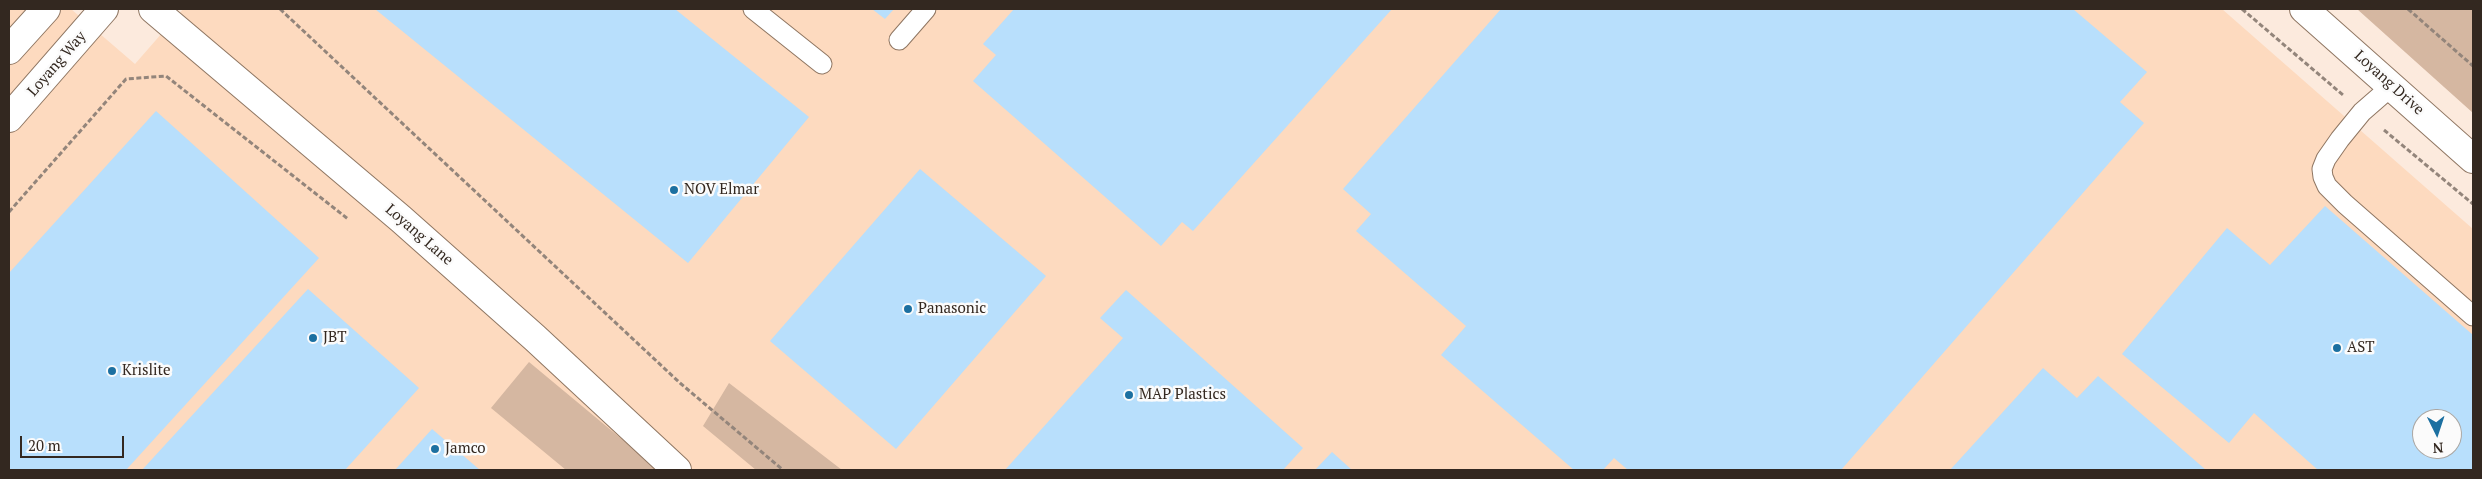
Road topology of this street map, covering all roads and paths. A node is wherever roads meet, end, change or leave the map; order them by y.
1 (46, 9) edge
2 (104, 9) edge
3 (152, 9) edge
4 (280, 9) edge
5 (753, 9) edge
6 (926, 9) edge
7 (2304, 9) edge
8 (2408, 9) edge
9 (899, 40) dead end
10 (9, 50) edge
11 (822, 64) dead end
12 (2473, 66) edge
13 (2393, 85) junction
14 (9, 118) edge
15 (2473, 159) edge
16 (9, 212) edge
17 (349, 220) dead end
18 (2473, 316) edge
19 (677, 470) edge
20 (783, 470) edge

1 - 10 street
2 - 14 street, Loyang Way
3 - 19 street, Loyang Lane
4 - 20 path
5 - 11 lane
6 - 9 lane
7 - 13 street, Loyang Drive
8 - 12 path
13 - 15 street, Loyang Drive
13 - 18 lane
16 - 17 path

